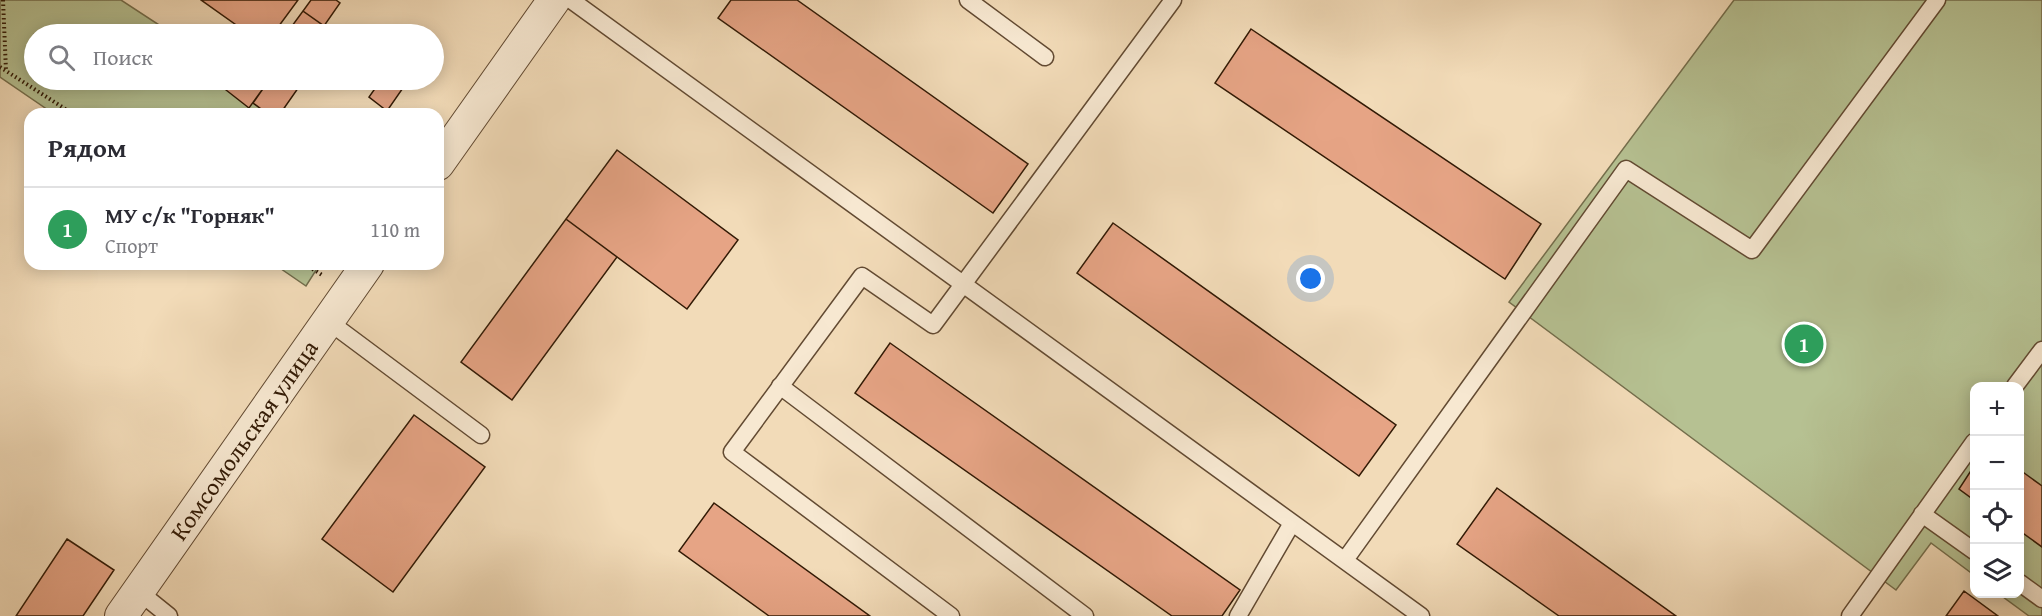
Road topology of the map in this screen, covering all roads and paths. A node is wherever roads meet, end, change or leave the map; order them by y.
1 (3, 0) edge
2 (554, 0) edge
3 (571, 0) edge
4 (968, 0) edge
5 (1173, 0) edge
6 (1937, 0) edge
7 (1045, 57) dead end
8 (0, 67) edge
9 (6, 71) junction
10 (24, 83) edge
11 (36, 90) edge
12 (64, 108) edge
13 (444, 156) edge
14 (315, 270) edge
15 (364, 270) edge
16 (331, 280) dead end
17 (962, 285) junction
18 (328, 321) junction
19 (2042, 350) edge
20 (2019, 382) edge
21 (780, 386) junction
22 (481, 435) dead end
23 (1970, 448) edge
24 (1922, 514) junction
25 (1292, 523) junction
26 (1970, 548) edge
27 (1345, 560) junction
28 (2024, 586) edge
29 (138, 591) junction
30 (2042, 599) edge
31 (121, 616) edge
32 (169, 616) edge
33 (951, 616) edge
34 (1085, 616) edge
35 (1238, 616) edge
36 (1421, 616) edge
37 (1850, 616) edge

1 - 9 path
2 - 13 street
3 - 17 lane
4 - 7 lane
5 - 17 lane
6 - 27 lane
8 - 9 path
9 - 10 path
11 - 12 path
14 - 16 path
15 - 18 street, Комсомольская улица
17 - 21 lane
17 - 25 lane
18 - 22 lane
18 - 29 street, Комсомольская улица
19 - 20 lane
21 - 33 lane
21 - 34 lane
23 - 24 lane
24 - 26 lane
24 - 37 lane
25 - 27 lane
25 - 35 lane
27 - 36 lane
28 - 30 lane
29 - 31 street, Комсомольская улица
29 - 32 lane

